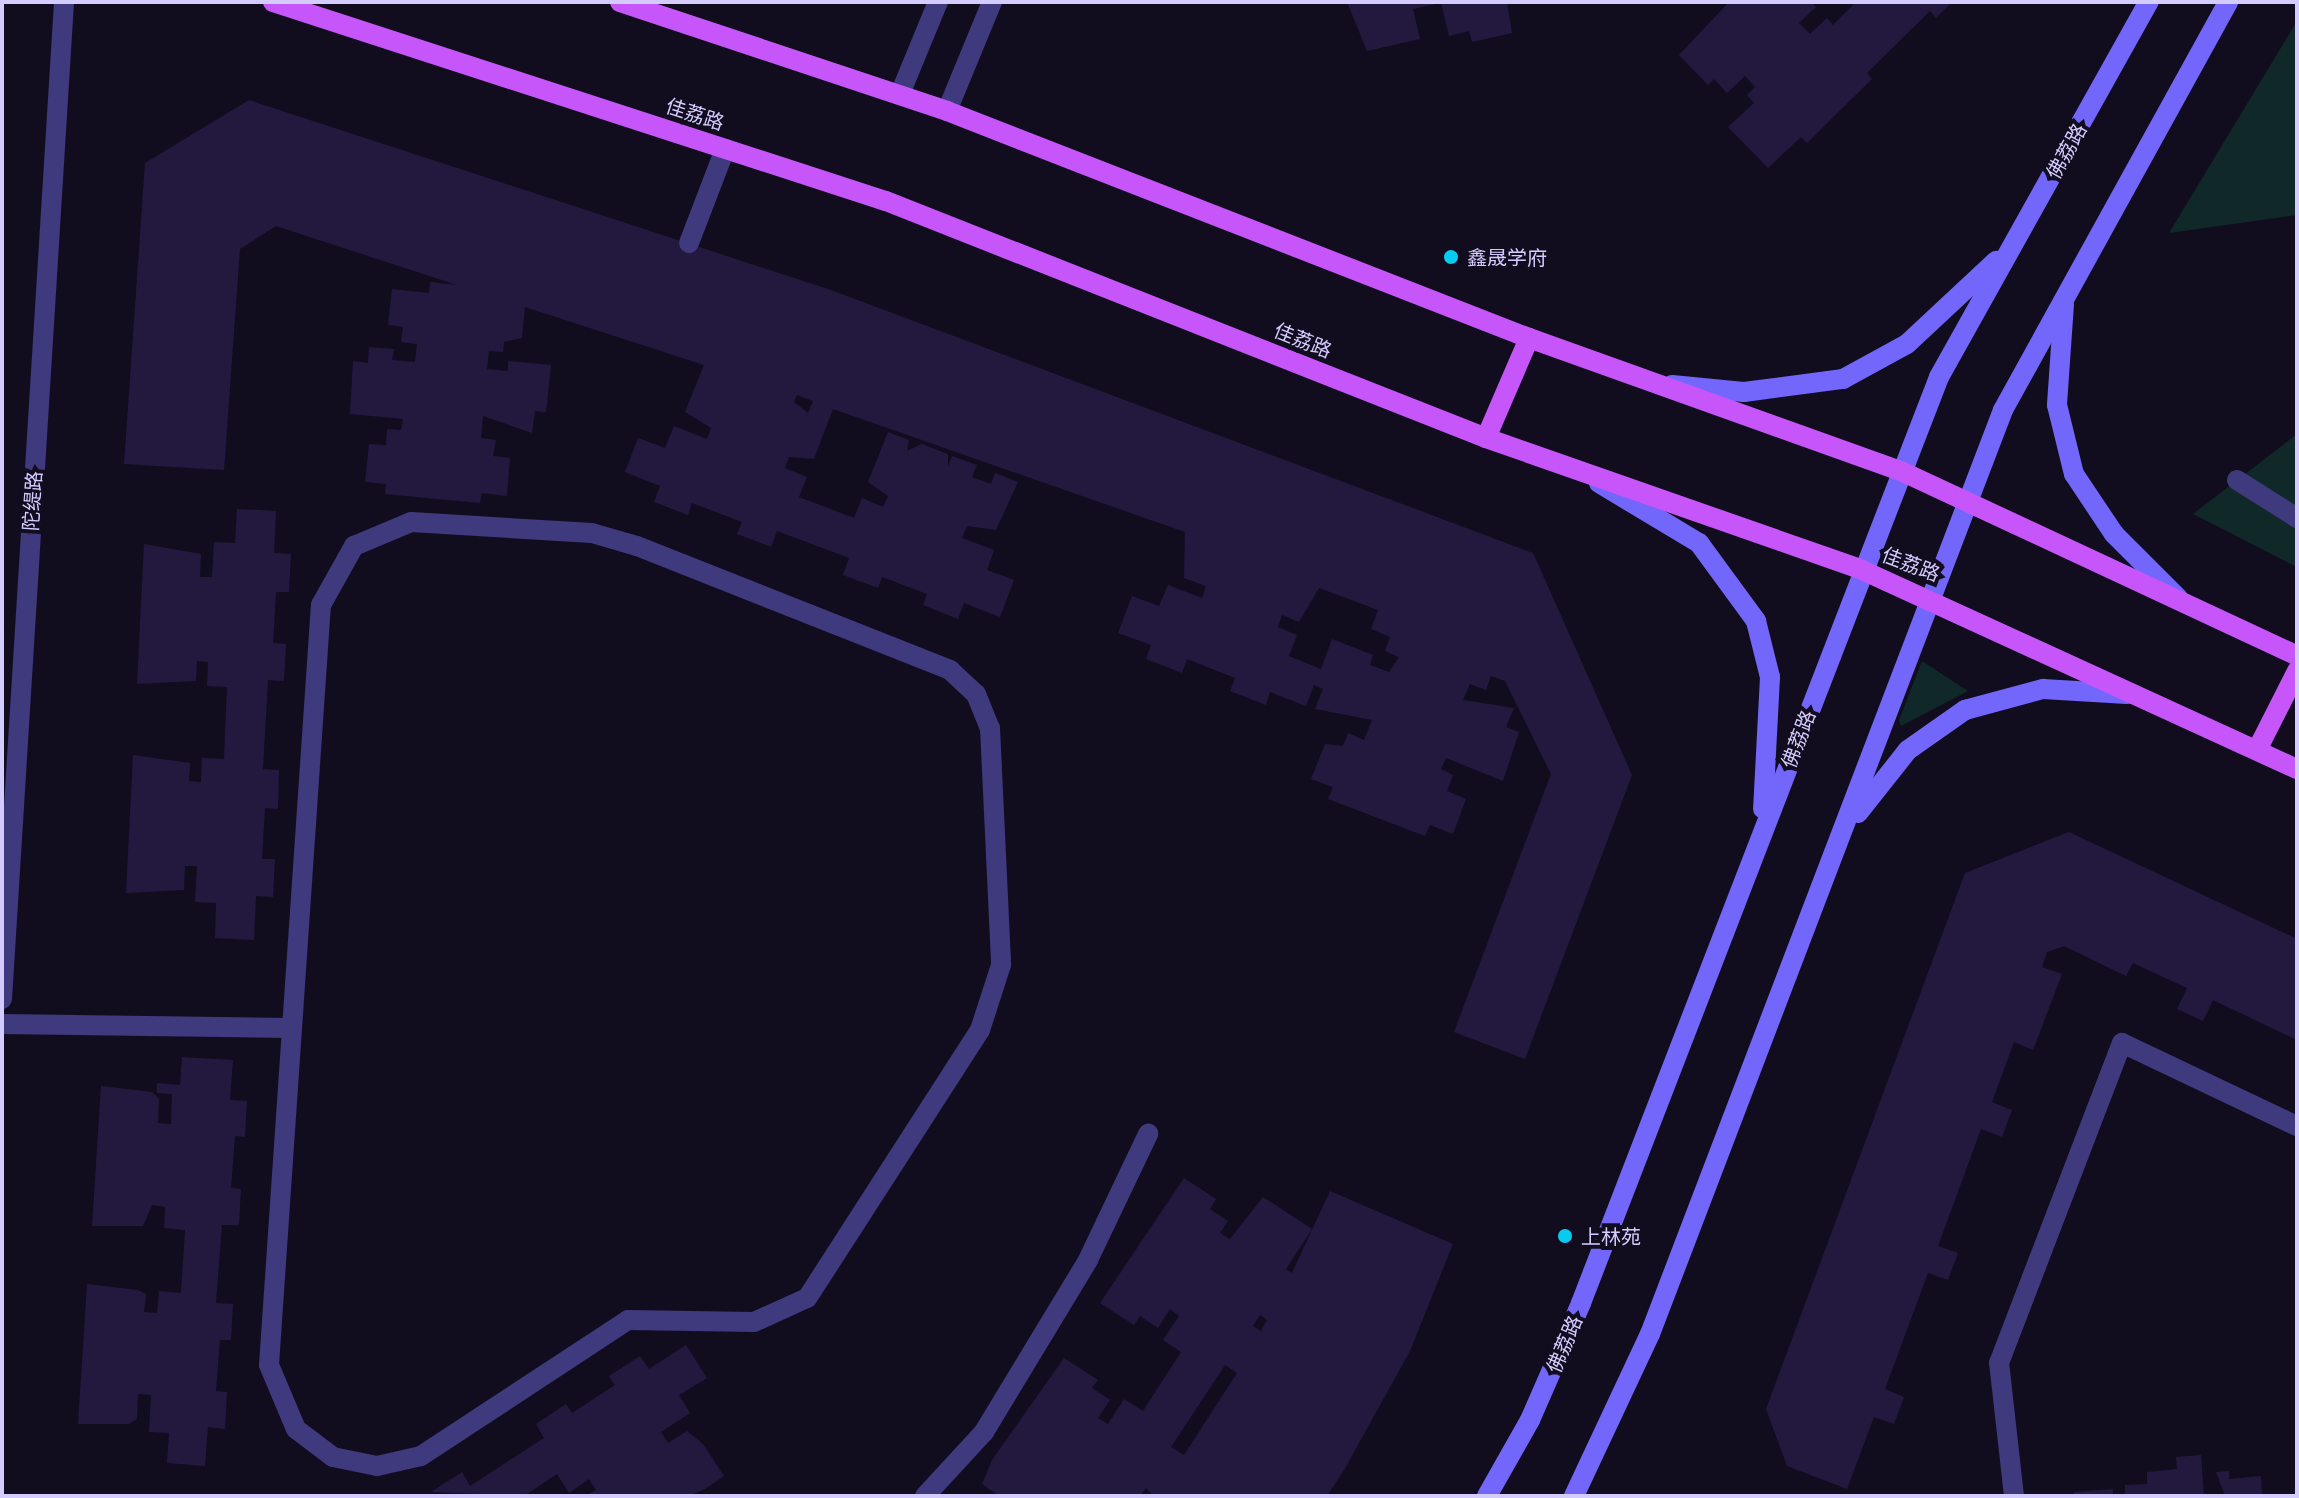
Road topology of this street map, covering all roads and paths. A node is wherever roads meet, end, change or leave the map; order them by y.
1 (64, 2) edge
2 (273, 2) edge
3 (620, 2) edge
4 (938, 2) edge
5 (992, 2) edge
6 (2149, 2) edge
7 (2228, 2) edge
8 (900, 94) junction
9 (947, 111) junction
10 (725, 149) junction
11 (2031, 217) junction
12 (689, 243) dead end
13 (2067, 289) junction
14 (1529, 338) junction
15 (1654, 384) junction
16 (1486, 438) junction
17 (1901, 471) junction
18 (1589, 476) junction
19 (2237, 480) dead end
20 (1968, 498) junction
21 (2297, 518) edge
22 (1862, 570) junction
23 (1932, 597) junction
24 (2178, 598) junction
25 (2297, 656) edge
26 (2297, 671) edge
27 (2144, 695) junction
28 (2257, 750) junction
29 (2297, 769) edge
30 (1759, 840) junction
31 (1838, 843) junction
32 (2, 999) edge
33 (2, 1024) edge
34 (291, 1028) junction
35 (2297, 1126) edge
36 (1148, 1134) dead end
37 (925, 1496) edge
38 (1487, 1496) edge
39 (1574, 1496) edge
40 (2014, 1496) edge

1 - 32 street, 陀缇路
2 - 10 main road, 佳荔路
3 - 8 main road
4 - 8 street
5 - 9 street
6 - 11 main road, 佛荔路
7 - 13 main road
8 - 9 main road
9 - 14 main road
10 - 12 street
10 - 16 main road, 佳荔路
11 - 15 main road
11 - 17 main road, 佛荔路
13 - 20 main road
13 - 24 main road
14 - 15 main road
14 - 16 main road
15 - 17 main road
16 - 18 main road, 佳荔路
17 - 20 main road
17 - 22 main road, 佛荔路
18 - 22 main road, 佳荔路
18 - 30 main road
19 - 21 street
20 - 23 main road
20 - 24 main road
22 - 23 main road, 佳荔路
22 - 30 main road, 佛荔路
23 - 27 main road, 佳荔路
23 - 31 main road
24 - 25 main road
26 - 28 main road
27 - 28 main road, 佳荔路
27 - 31 main road
28 - 29 main road, 佳荔路
30 - 38 main road, 佛荔路
31 - 39 main road
33 - 34 street
34 - 34 street
35 - 40 street
36 - 37 street

